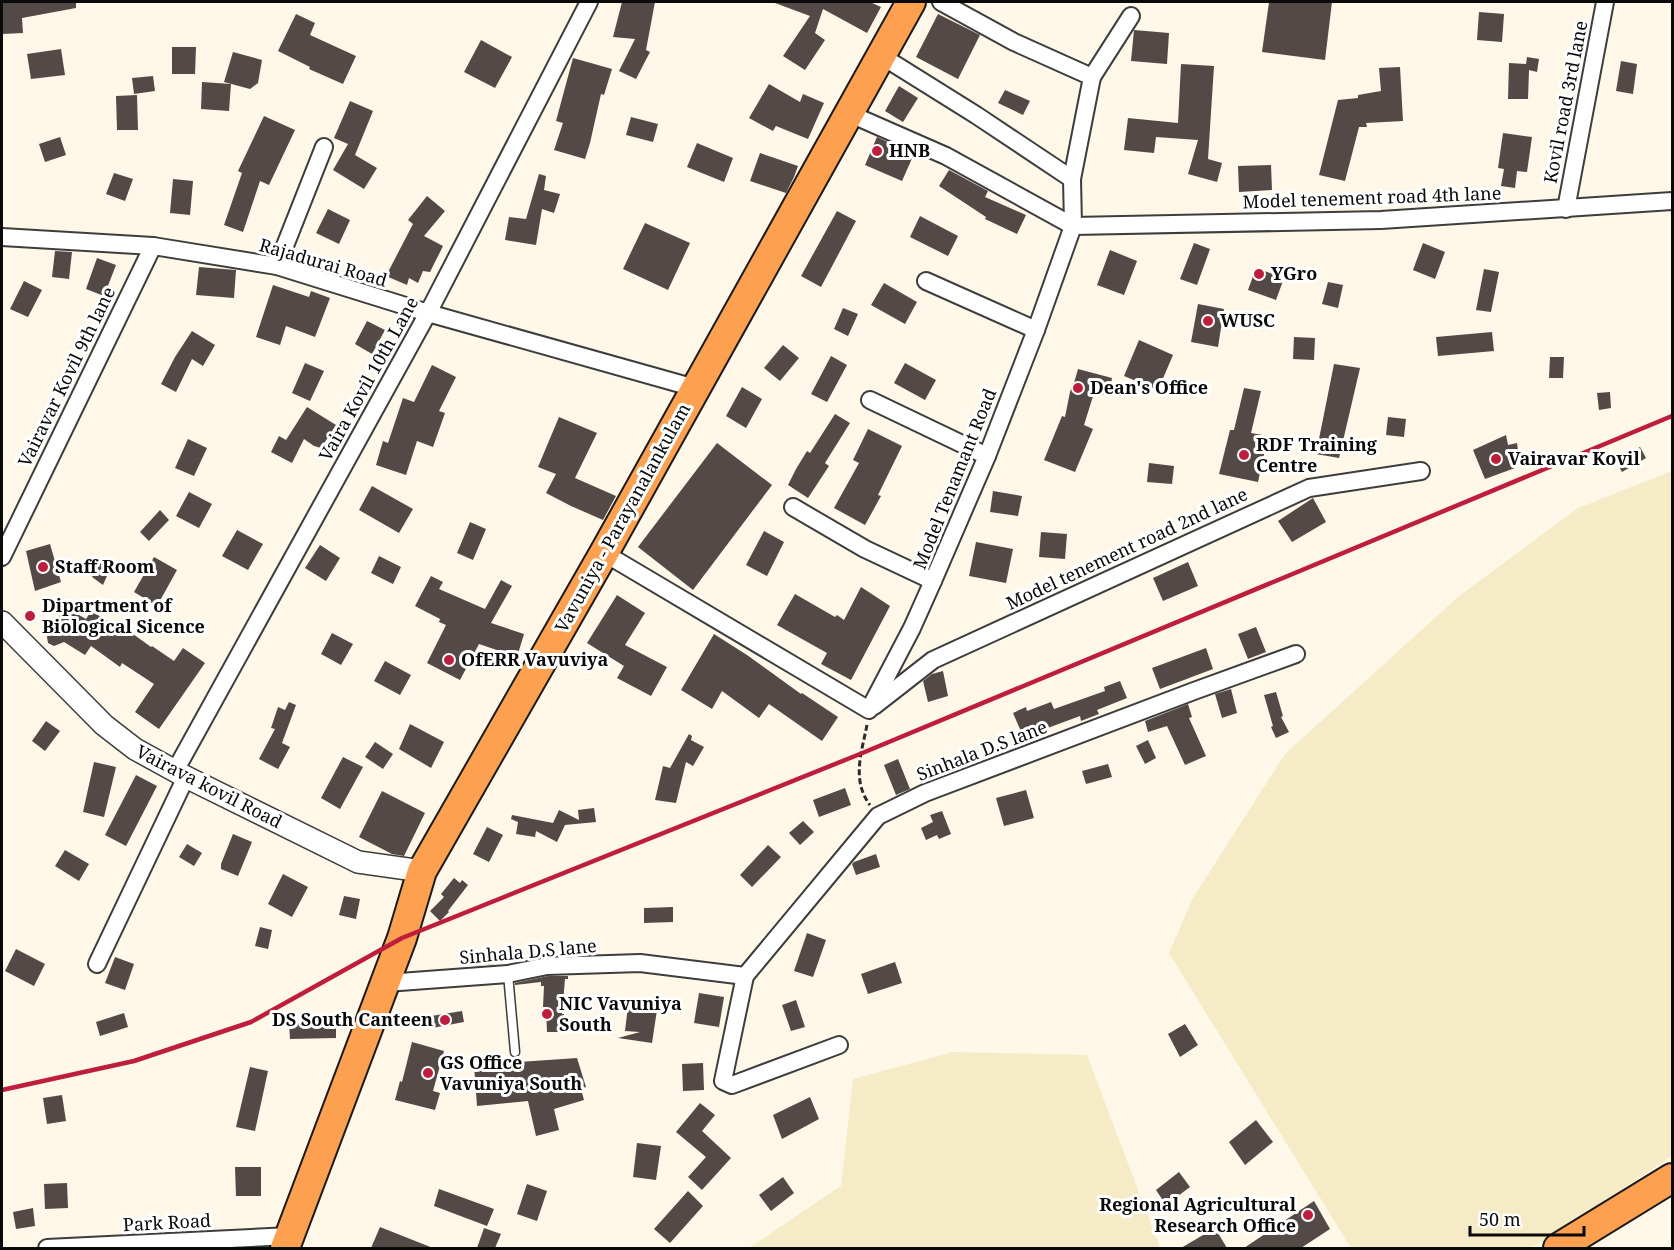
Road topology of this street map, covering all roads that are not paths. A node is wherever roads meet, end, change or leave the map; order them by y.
1 (589, 2) edge
2 (911, 2) edge
3 (941, 2) edge
4 (1605, 2) edge
5 (1131, 16) dead end
6 (880, 55) junction
7 (1092, 76) junction
8 (848, 113) junction
9 (324, 147) dead end
10 (1072, 179) junction
11 (1672, 201) edge
12 (1566, 209) junction
13 (1072, 226) junction
14 (2, 237) edge
15 (153, 246) junction
16 (278, 266) junction
17 (926, 281) dead end
18 (428, 314) junction
19 (1036, 330) junction
20 (695, 388) junction
21 (870, 400) dead end
22 (987, 456) junction
23 (1421, 471) dead end
24 (793, 507) dead end
25 (604, 554) junction
26 (2, 558) edge
27 (933, 581) junction
28 (2, 622) edge
29 (1296, 654) dead end
30 (869, 710) junction
31 (180, 774) junction
32 (423, 871) junction
33 (97, 963) dead end
34 (508, 974) junction
35 (745, 976) junction
36 (386, 983) junction
37 (839, 1045) dead end
38 (515, 1052) dead end
39 (1672, 1178) edge
40 (287, 1242) edge
41 (46, 1248) edge
42 (1558, 1248) edge

1 - 18 street, Vaira Kovil 10th Lane
2 - 6 highway, Vavuniya - Parayanalankulam
3 - 7 street
4 - 12 street, Kovil road 3rd lane
5 - 7 street
6 - 8 highway, Vavuniya - Parayanalankulam
6 - 10 street
7 - 10 street, Model Tenamant Road
8 - 13 street
8 - 20 highway, Vavuniya - Parayanalankulam
9 - 16 street
10 - 13 street, Model Tenamant Road
11 - 12 street, Model tenement road 4th lane
12 - 13 street, Model tenement road 4th lane
13 - 19 street, Model Tenamant Road
14 - 15 street, Rajadurai Road
15 - 16 street, Rajadurai Road
15 - 26 street, Vairavar Kovil 9th lane
16 - 18 street, Rajadurai Road
17 - 19 street
18 - 20 street, Rajadurai Road
18 - 31 street, Vaira Kovil 10th Lane
19 - 22 street, Model Tenamant Road
20 - 25 highway, Vavuniya - Parayanalankulam
21 - 22 street
22 - 27 street, Model Tenamant Road
23 - 30 street, Model tenement road 2nd lane
24 - 27 street
25 - 30 street
25 - 32 highway, Vavuniya - Parayanalankulam
27 - 30 street, Model Tenamant Road
28 - 31 street, Vairava kovil Road
29 - 35 street, Sinhala D.S lane
31 - 32 street, Vairava kovil Road
31 - 33 street, Vaira Kovil 10th Lane
32 - 36 highway, Vavuniya - Parayanalankulam
34 - 35 street, Sinhala D.S lane
34 - 36 street, Sinhala D.S lane
34 - 38 lane
35 - 37 street, Sinhala D.S lane
36 - 40 highway, Vavuniya - Parayanalankulam
39 - 42 highway
40 - 41 street, Park Road

